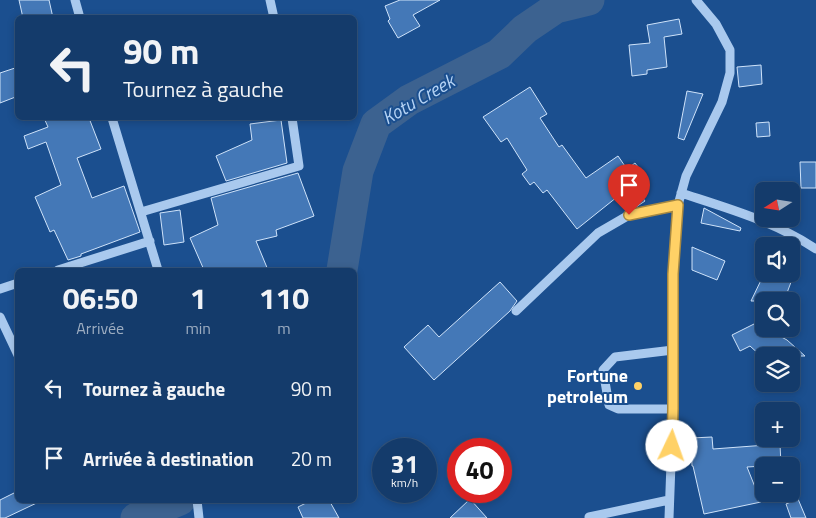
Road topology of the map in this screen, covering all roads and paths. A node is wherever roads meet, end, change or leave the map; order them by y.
1 (75, 0) edge
2 (270, 0) edge
3 (696, 0) edge
4 (79, 15) edge
5 (273, 15) edge
6 (113, 120) edge
7 (292, 120) edge
8 (681, 193) junction
9 (678, 205) junction
10 (141, 212) junction
11 (150, 241) junction
12 (816, 249) edge
13 (64, 268) edge
14 (157, 268) edge
15 (15, 284) edge
16 (0, 288) edge
17 (516, 311) dead end
18 (0, 317) edge
19 (15, 349) edge
20 (673, 350) junction
21 (673, 409) junction
22 (669, 500) junction
23 (590, 517) edge
24 (669, 518) edge

1 - 4 street
2 - 5 street
3 - 8 street
6 - 10 street
7 - 10 street
8 - 9 street
8 - 12 street
9 - 17 street
9 - 20 street
10 - 11 street
11 - 13 street
11 - 14 street
15 - 16 street
18 - 19 street
20 - 21 street
20 - 21 street
21 - 22 street
22 - 23 street
22 - 24 street

